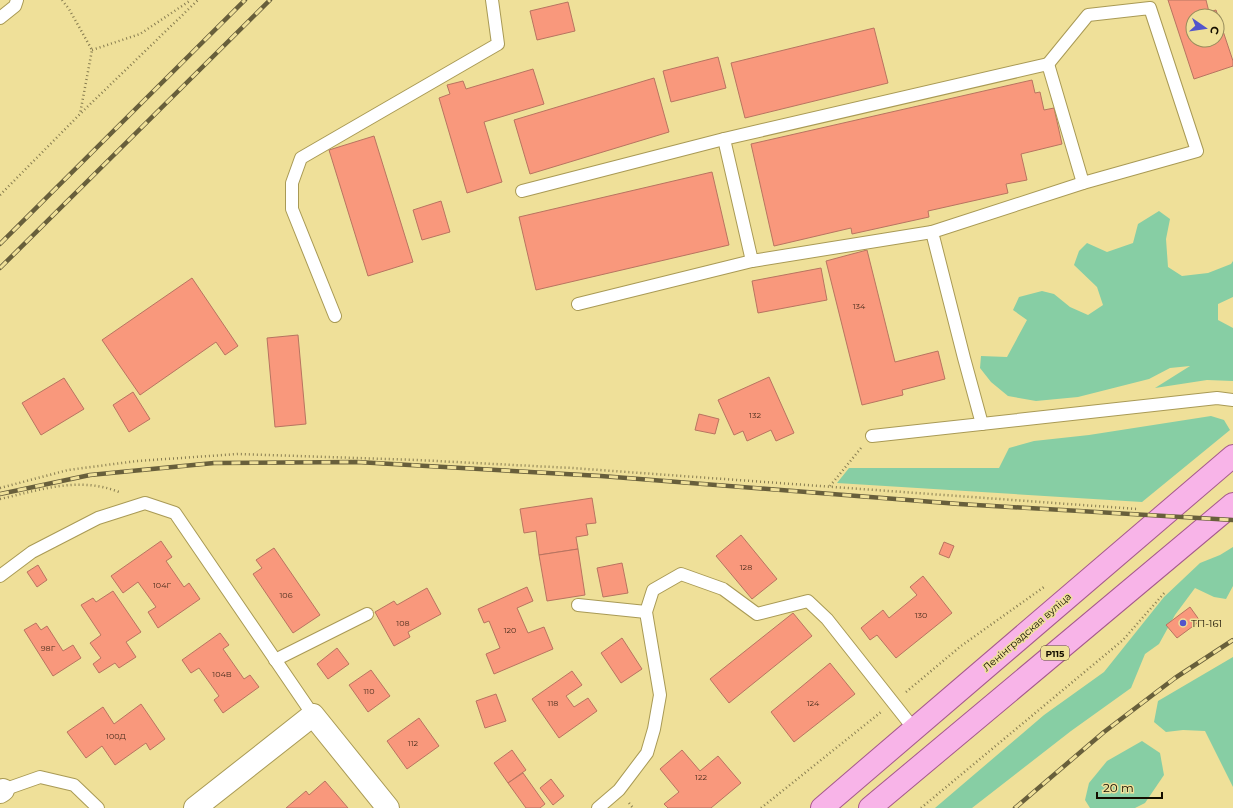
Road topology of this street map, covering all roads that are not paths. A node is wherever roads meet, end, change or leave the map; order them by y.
1 (17, 0) edge
2 (492, 0) edge
3 (0, 18) edge
4 (1048, 64) junction
5 (724, 139) junction
6 (1083, 183) junction
7 (522, 191) dead end
8 (932, 232) junction
9 (752, 261) junction
10 (578, 304) dead end
11 (335, 316) dead end
12 (1233, 400) edge
13 (982, 424) junction
14 (872, 436) road end
15 (1233, 456) edge
16 (1233, 504) edge
17 (0, 576) edge
18 (578, 604) dead end
19 (646, 612) junction
20 (367, 614) dead end
21 (275, 660) junction
22 (313, 715) junction
23 (914, 729) junction
24 (1, 789) edge
25 (98, 808) edge
26 (195, 808) edge
27 (388, 808) edge
28 (598, 808) edge
29 (822, 808) edge
30 (870, 808) edge

1 - 3 lane
2 - 11 lane
4 - 5 lane
4 - 6 lane
4 - 6 lane
5 - 7 lane
5 - 9 lane
6 - 8 lane
8 - 9 lane
8 - 13 lane
9 - 10 lane
12 - 13 lane
13 - 14 lane
15 - 23 main road, Ленінградская вуліца
16 - 30 main road, Р115
17 - 21 lane
18 - 19 lane
19 - 23 lane
19 - 28 lane
20 - 21 lane
21 - 22 lane
22 - 26 street
22 - 27 street
23 - 29 main road, Ленінградская вуліца
24 - 25 lane

